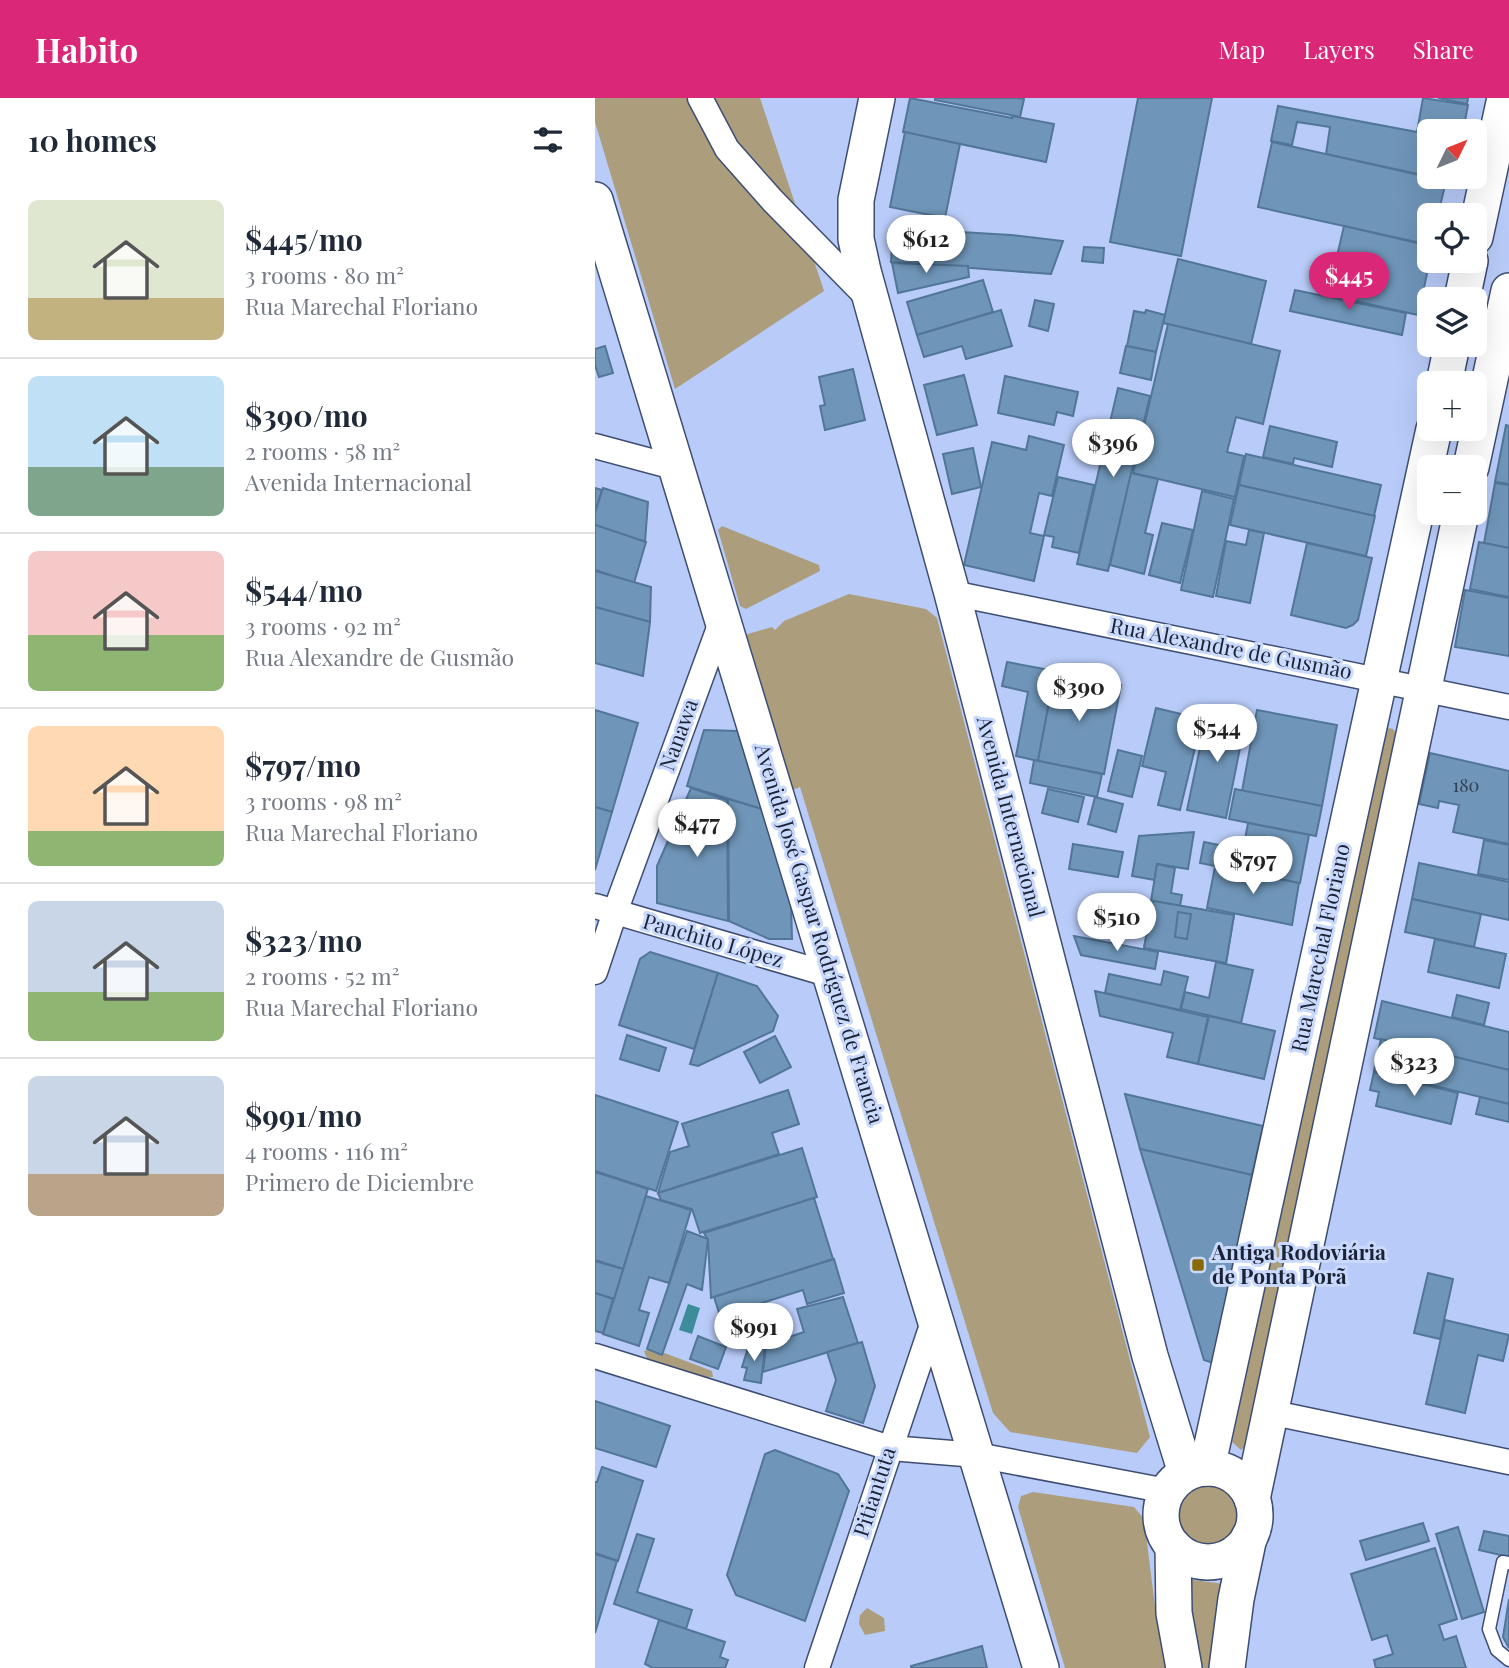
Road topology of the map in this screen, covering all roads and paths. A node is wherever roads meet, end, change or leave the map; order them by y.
1 (700, 98) edge
2 (877, 98) edge
3 (1505, 98) edge
4 (595, 200) edge
5 (1482, 203) edge
6 (1509, 291) edge
7 (871, 300) junction
8 (595, 446) edge
9 (1474, 455) edge
10 (677, 468) junction
11 (1417, 522) edge
12 (1458, 525) edge
13 (952, 593) junction
14 (723, 617) junction
15 (1381, 679) junction
16 (1423, 690) junction
17 (1509, 707) edge
18 (605, 909) edge
19 (595, 972) edge
20 (831, 975) junction
21 (935, 1316) junction
22 (595, 1356) edge
23 (1269, 1412) junction
24 (890, 1448) junction
25 (977, 1455) junction
26 (1509, 1462) edge
27 (1187, 1477) junction
28 (1252, 1499) junction
29 (1249, 1537) junction
30 (1173, 1546) junction
31 (1509, 1563) edge
32 (1509, 1660) edge
33 (817, 1668) edge
34 (1041, 1668) edge
35 (1184, 1668) edge
36 (1227, 1668) edge

1 - 7 street
2 - 7 main road, Avenida Internacional
3 - 5 main road
4 - 10 main road, Avenida José Gaspar Rodríguez de Francia
6 - 9 main road
7 - 13 main road, Avenida Internacional
8 - 10 street
10 - 14 main road, Avenida José Gaspar Rodríguez de Francia
11 - 15 main road, Rua Marechal Floriano
12 - 16 main road
13 - 15 street, Rua Alexandre de Gusmão
13 - 27 main road, Avenida Internacional
14 - 18 street, Nanawa
14 - 20 main road, Avenida José Gaspar Rodríguez de Francia
15 - 16 street, Rua Alexandre de Gusmão
15 - 27 main road, Rua Marechal Floriano
16 - 17 street, Rua Alexandre de Gusmão
16 - 23 main road
18 - 19 street, Nanawa
18 - 20 street, Panchito López
20 - 21 main road, Avenida José Gaspar Rodríguez de Francia
21 - 24 street, Pitiantuta
21 - 25 main road, Avenida José Gaspar Rodríguez de Francia
22 - 24 street
23 - 26 street
23 - 28 main road
24 - 25 street
24 - 33 street, Pitiantuta
25 - 27 street
25 - 34 main road, Avenida José Gaspar Rodríguez de Francia
27 - 28 main road
27 - 30 main road
28 - 29 main road
29 - 30 main road
29 - 36 main road
30 - 35 main road
31 - 32 lane

